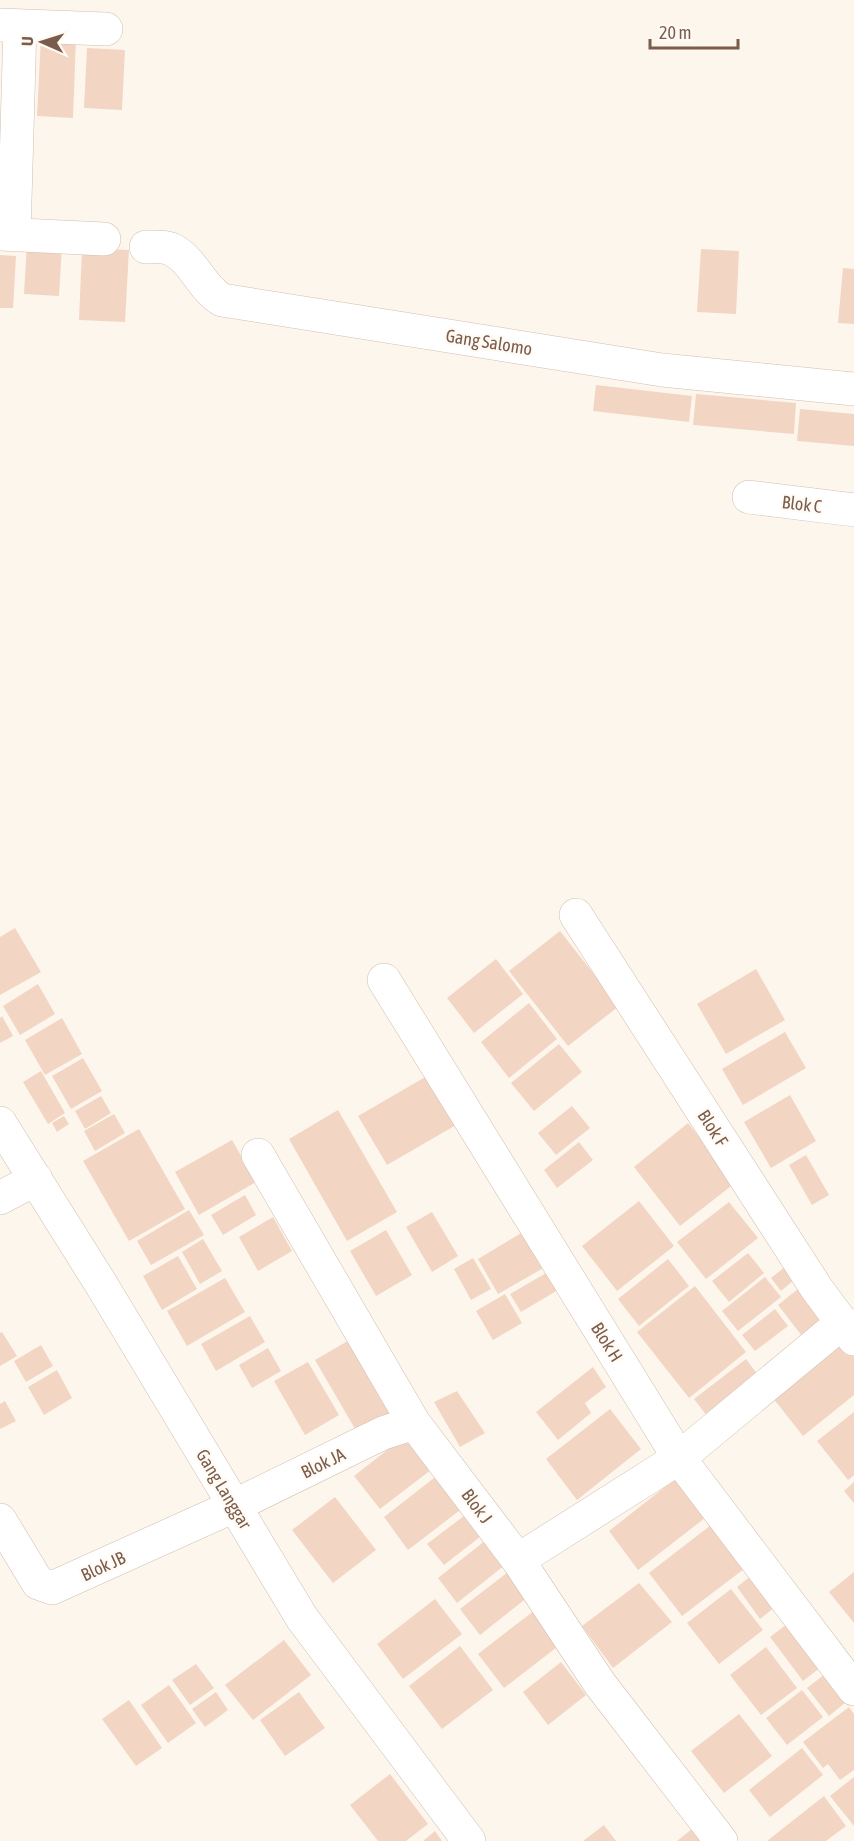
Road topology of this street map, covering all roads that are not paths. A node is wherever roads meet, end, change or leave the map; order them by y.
1 (20, 20) edge
2 (106, 29) dead end
3 (7, 234) edge
4 (104, 239) dead end
5 (146, 247) dead end
6 (854, 389) edge
7 (749, 497) dead end
8 (854, 510) edge
9 (576, 915) dead end
10 (384, 980) dead end
11 (0, 1124) edge
12 (258, 1155) dead end
13 (36, 1179) junction
14 (0, 1198) edge
15 (848, 1330) edge
16 (414, 1423) junction
17 (679, 1458) junction
18 (234, 1506) junction
19 (0, 1520) edge
20 (518, 1560) junction
21 (854, 1689) edge
22 (469, 1841) edge
23 (721, 1841) edge

1 - 2 street
1 - 3 street
3 - 4 street
5 - 6 street, Gang Salomo
7 - 8 street, Blok C
9 - 15 street, Blok F
10 - 17 street, Blok H
11 - 13 street, Gang Langgar
12 - 16 street, Blok J
13 - 14 street
13 - 18 street, Gang Langgar
15 - 17 street
16 - 18 street, Blok JA
16 - 20 street, Blok J
17 - 20 street
17 - 21 street, Blok H
18 - 19 street, Blok JB
18 - 22 street, Gang Langgar
20 - 23 street, Blok J

